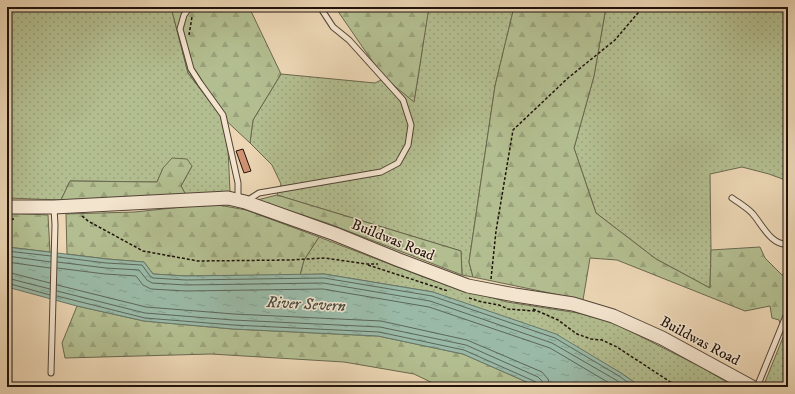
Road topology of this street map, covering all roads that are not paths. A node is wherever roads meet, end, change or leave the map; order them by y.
1 (190, 7) edge
2 (320, 7) edge
3 (732, 198) dead end
4 (242, 201) junction
5 (7, 207) edge
6 (54, 207) junction
7 (788, 244) edge
8 (788, 311) edge
9 (52, 373) dead end
10 (752, 387) edge
11 (757, 387) edge

1 - 4 lane
2 - 4 lane
3 - 7 lane
4 - 6 street, Buildwas Road
4 - 10 street, Buildwas Road
5 - 6 street, Buildwas Road
6 - 9 lane
8 - 11 lane

